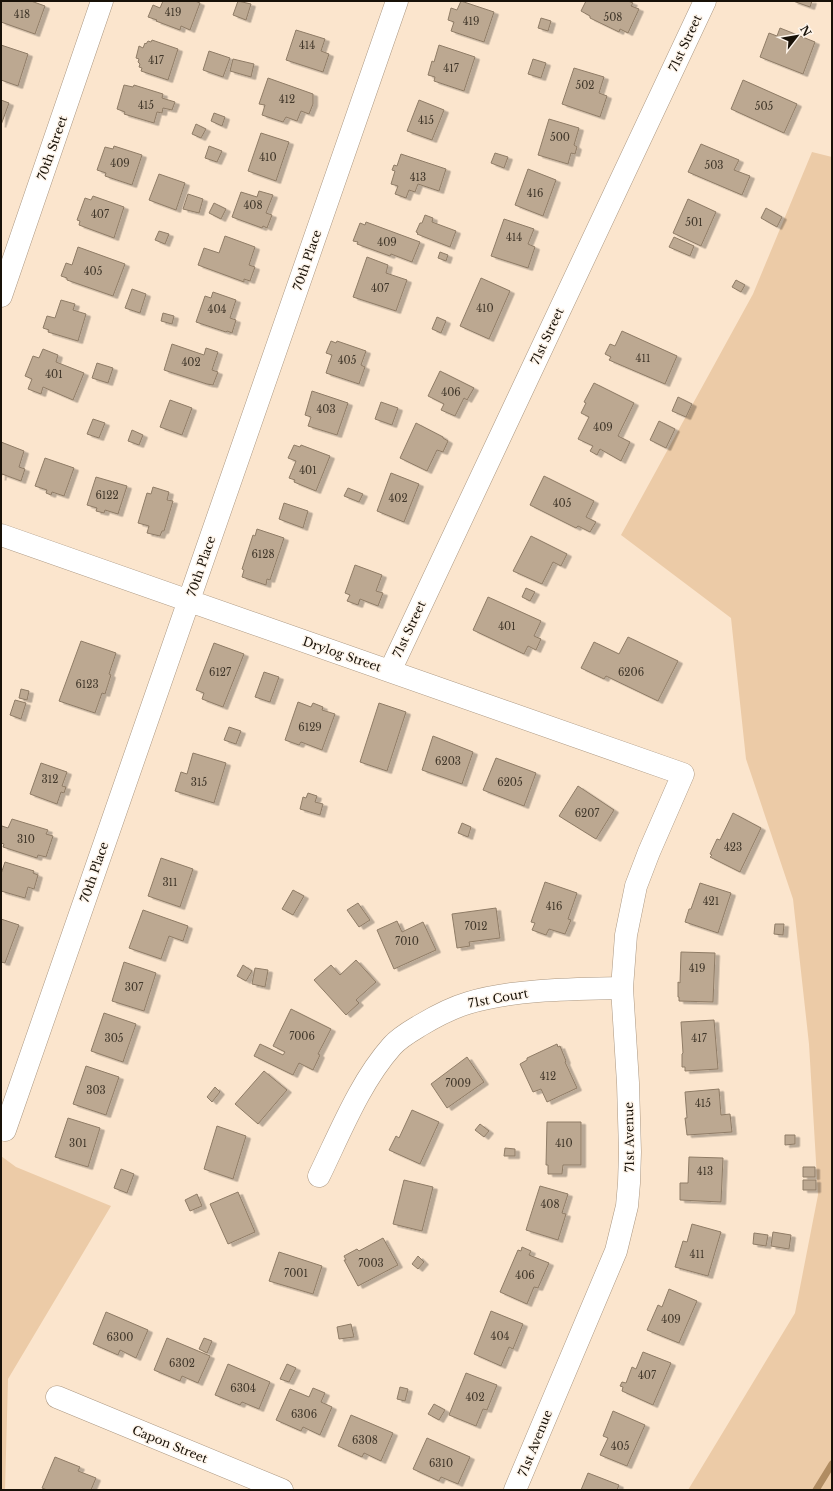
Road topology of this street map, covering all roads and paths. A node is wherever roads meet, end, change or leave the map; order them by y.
1 (102, 1) edge
2 (397, 1) edge
3 (705, 1) edge
4 (1, 296) edge
5 (1, 535) edge
6 (188, 601) junction
7 (390, 671) junction
8 (683, 774) joint
9 (622, 988) junction
10 (5, 1130) dead end
11 (319, 1176) dead end
12 (58, 1397) dead end
13 (282, 1490) edge
14 (515, 1490) edge

1 - 4 street, 70th Street
2 - 6 street, 70th Place
3 - 7 street, 71st Street
5 - 6 street, Drylog Street
6 - 7 street, Drylog Street
6 - 10 street, 70th Place
7 - 8 street, Drylog Street
8 - 9 street, 71st Avenue
9 - 11 street, 71st Court
9 - 14 street, 71st Avenue
12 - 13 street, Capon Street

